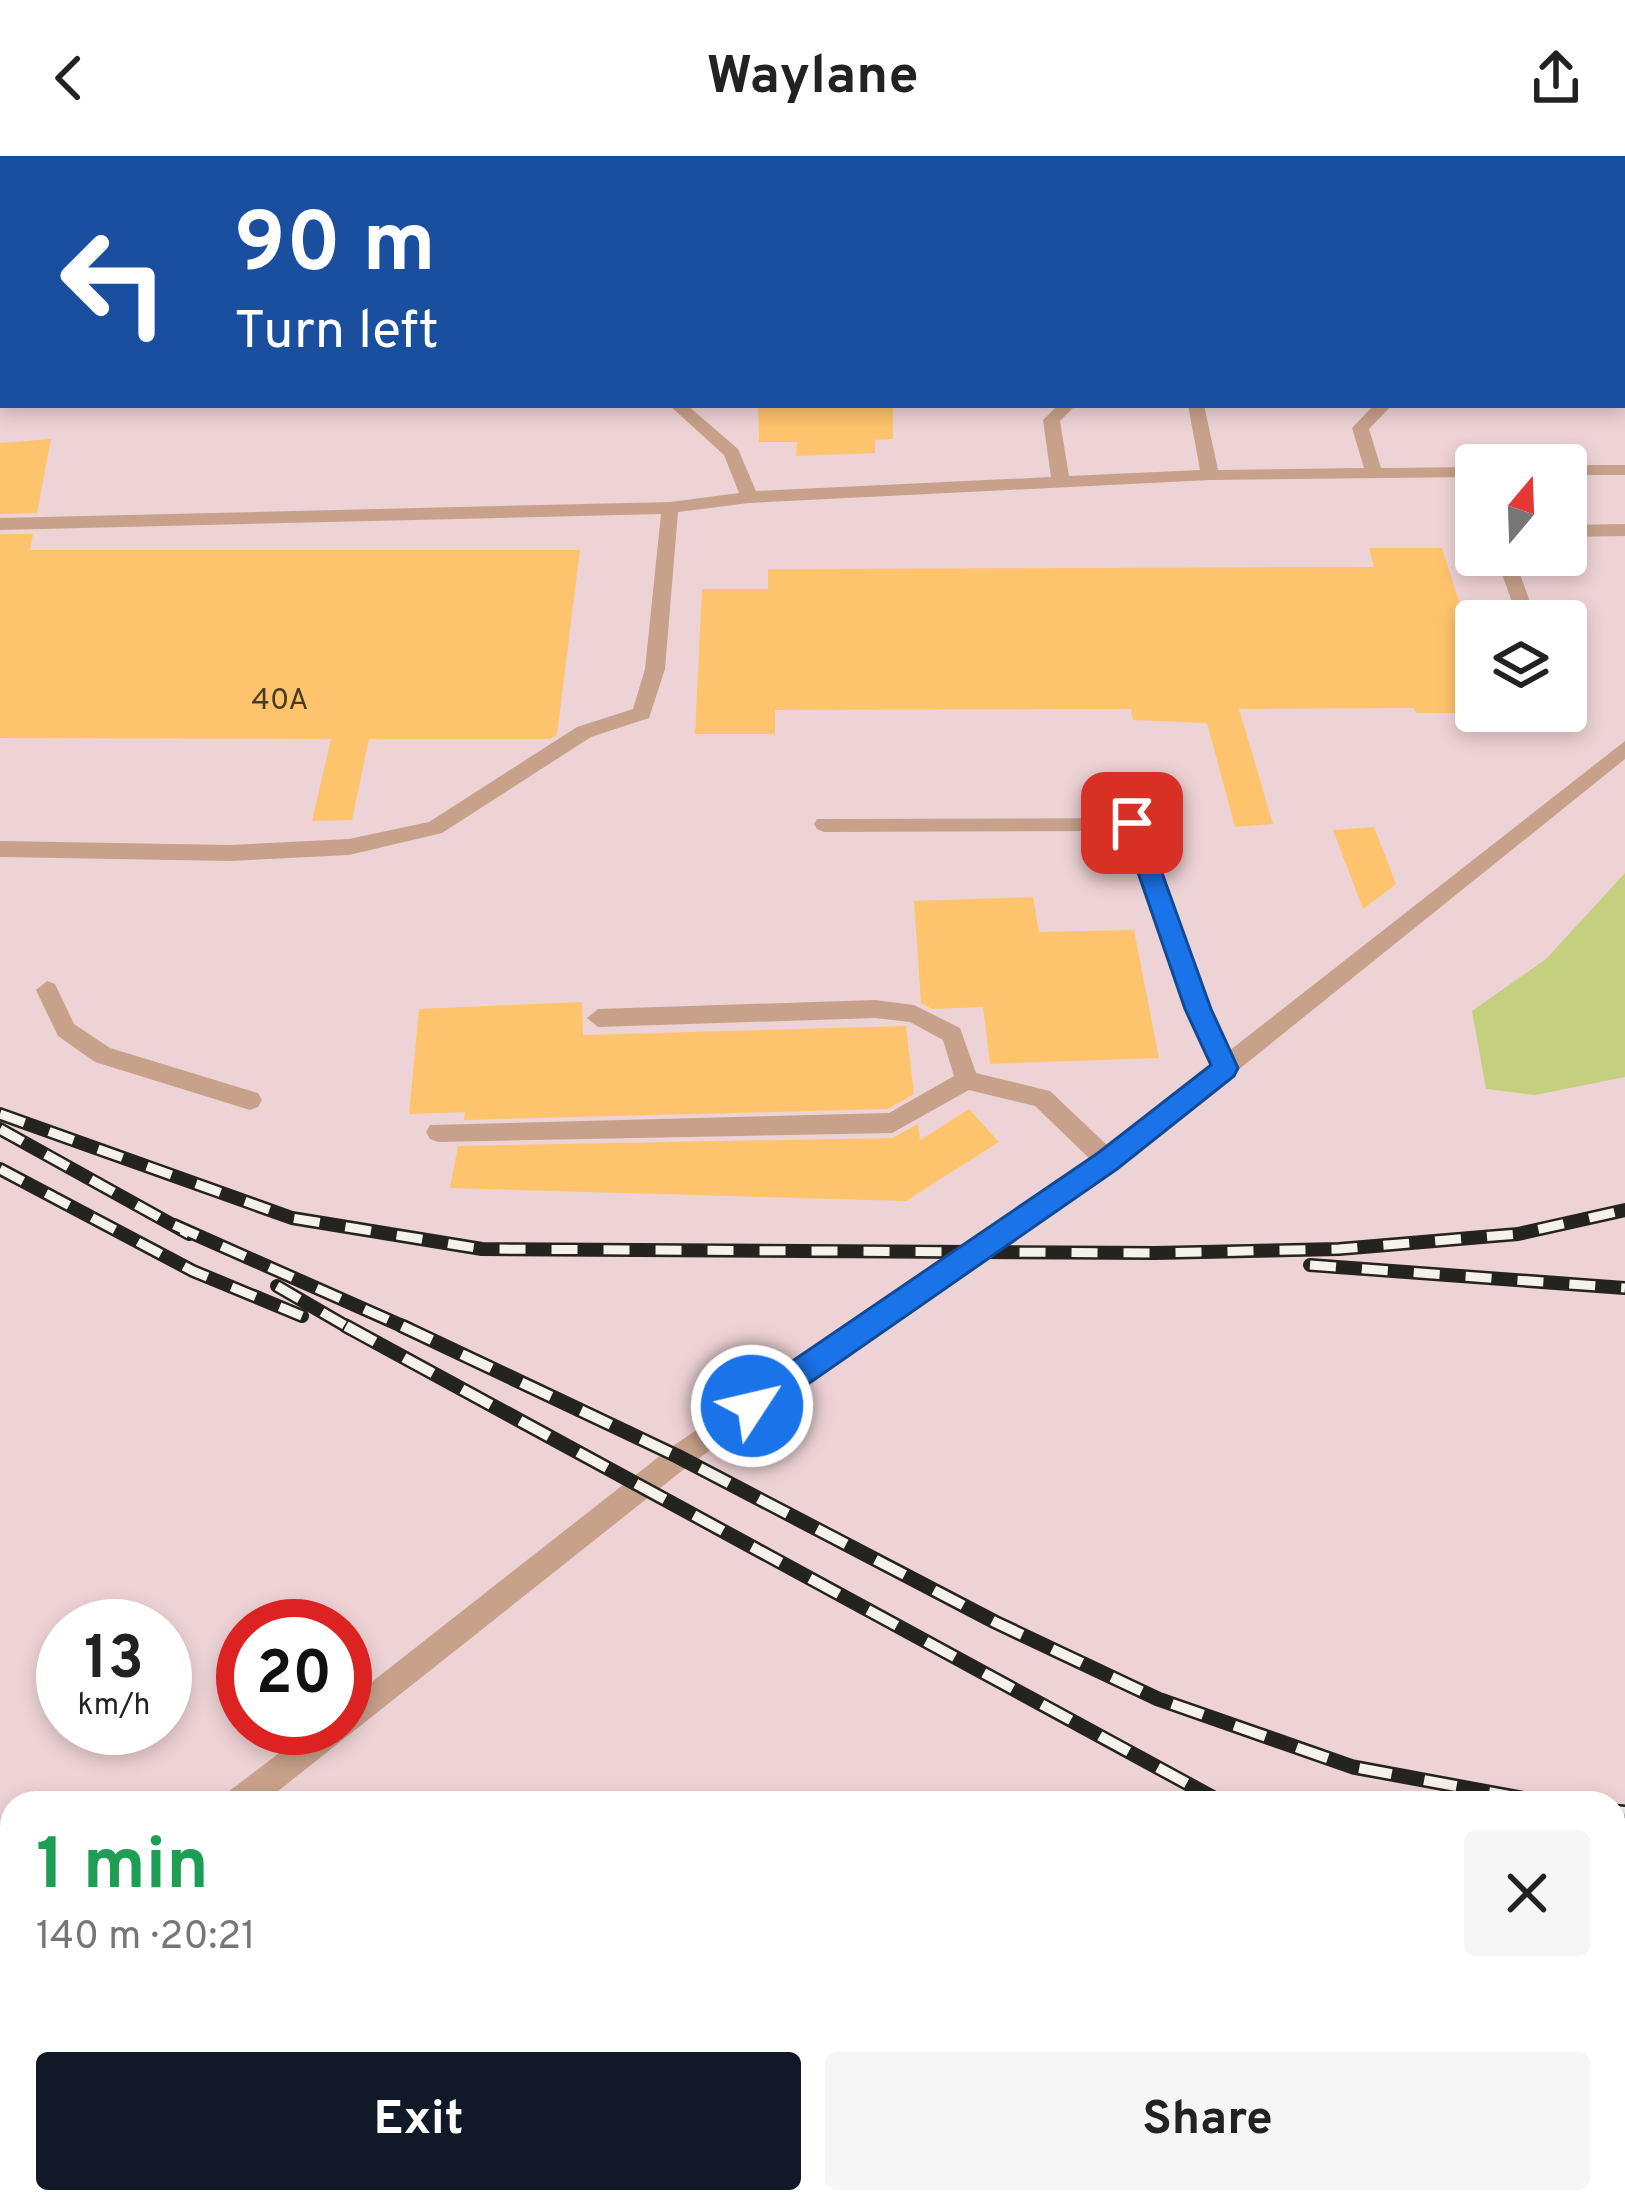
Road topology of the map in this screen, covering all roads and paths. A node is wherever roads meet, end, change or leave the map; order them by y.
1 (680, 408) edge
2 (1065, 408) edge
3 (1197, 408) edge
4 (1381, 408) edge
5 (1587, 470) edge
6 (1625, 470) edge
7 (1455, 472) edge
8 (1374, 473) junction
9 (1210, 476) junction
10 (1061, 482) junction
11 (749, 497) junction
12 (670, 508) junction
13 (0, 524) edge
14 (1625, 530) edge
15 (1587, 531) edge
16 (1625, 748) edge
17 (824, 824) dead end
18 (0, 849) edge
19 (47, 990) dead end
20 (598, 1018) dead end
21 (1225, 1068) junction
22 (967, 1079) junction
23 (250, 1100) dead end
24 (438, 1132) dead end
25 (1108, 1161) junction
26 (372, 1700) edge
27 (301, 1755) edge
28 (255, 1791) edge

1 - 11 lane
2 - 10 lane
3 - 9 lane
4 - 8 lane
5 - 6 lane
7 - 8 lane
8 - 9 lane
9 - 10 lane
10 - 11 lane
11 - 12 lane
12 - 13 lane
12 - 18 lane
14 - 15 lane
16 - 21 lane
17 - 21 lane
19 - 23 lane
20 - 22 lane
21 - 25 lane
22 - 24 lane
22 - 25 lane
25 - 26 lane
27 - 28 lane

